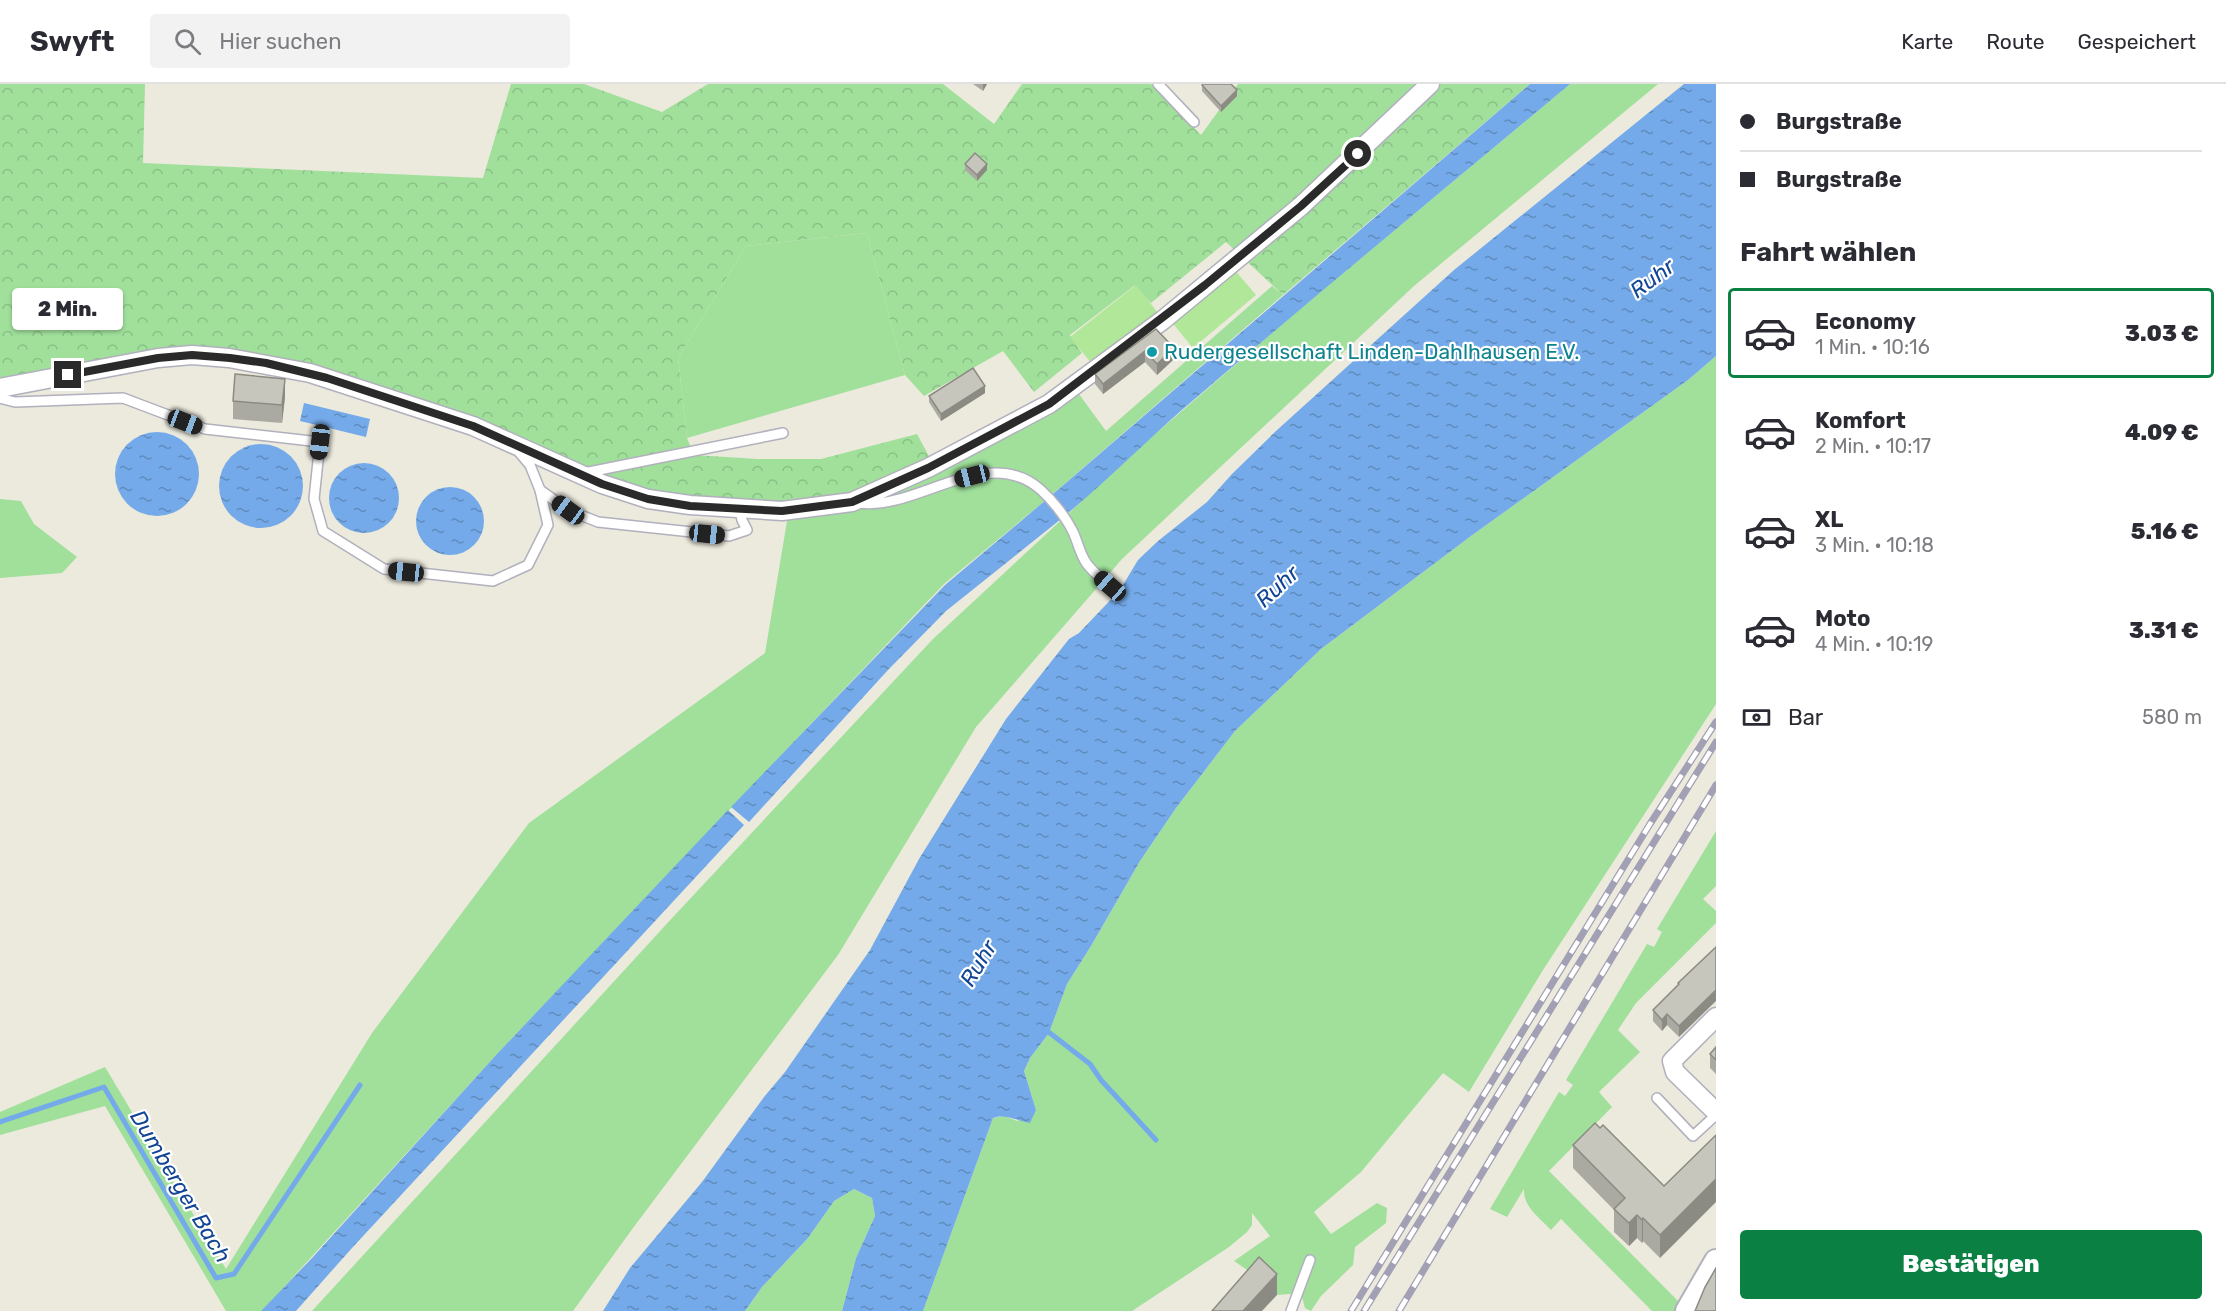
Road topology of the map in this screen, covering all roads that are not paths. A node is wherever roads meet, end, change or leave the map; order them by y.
1 (1158, 84) edge
2 (1430, 84) edge
3 (1194, 122) dead end
4 (0, 388) edge
5 (0, 398) edge
6 (783, 433) dead end
7 (513, 444) junction
8 (579, 474) junction
9 (540, 490) junction
10 (852, 502) junction
11 (739, 507) junction
12 (1110, 586) dead end
13 (1716, 1017) edge
14 (1657, 1098) dead end
15 (1716, 1113) edge
16 (1310, 1260) dead end
17 (1716, 1261) edge
18 (1291, 1311) edge
19 (1687, 1311) edge

1 - 3 lane
2 - 10 street
4 - 7 street
5 - 9 lane
6 - 8 lane
7 - 8 street
7 - 9 lane
8 - 11 street
9 - 11 lane
10 - 11 street
10 - 12 lane
13 - 15 street
14 - 15 lane
16 - 18 lane
17 - 19 street

